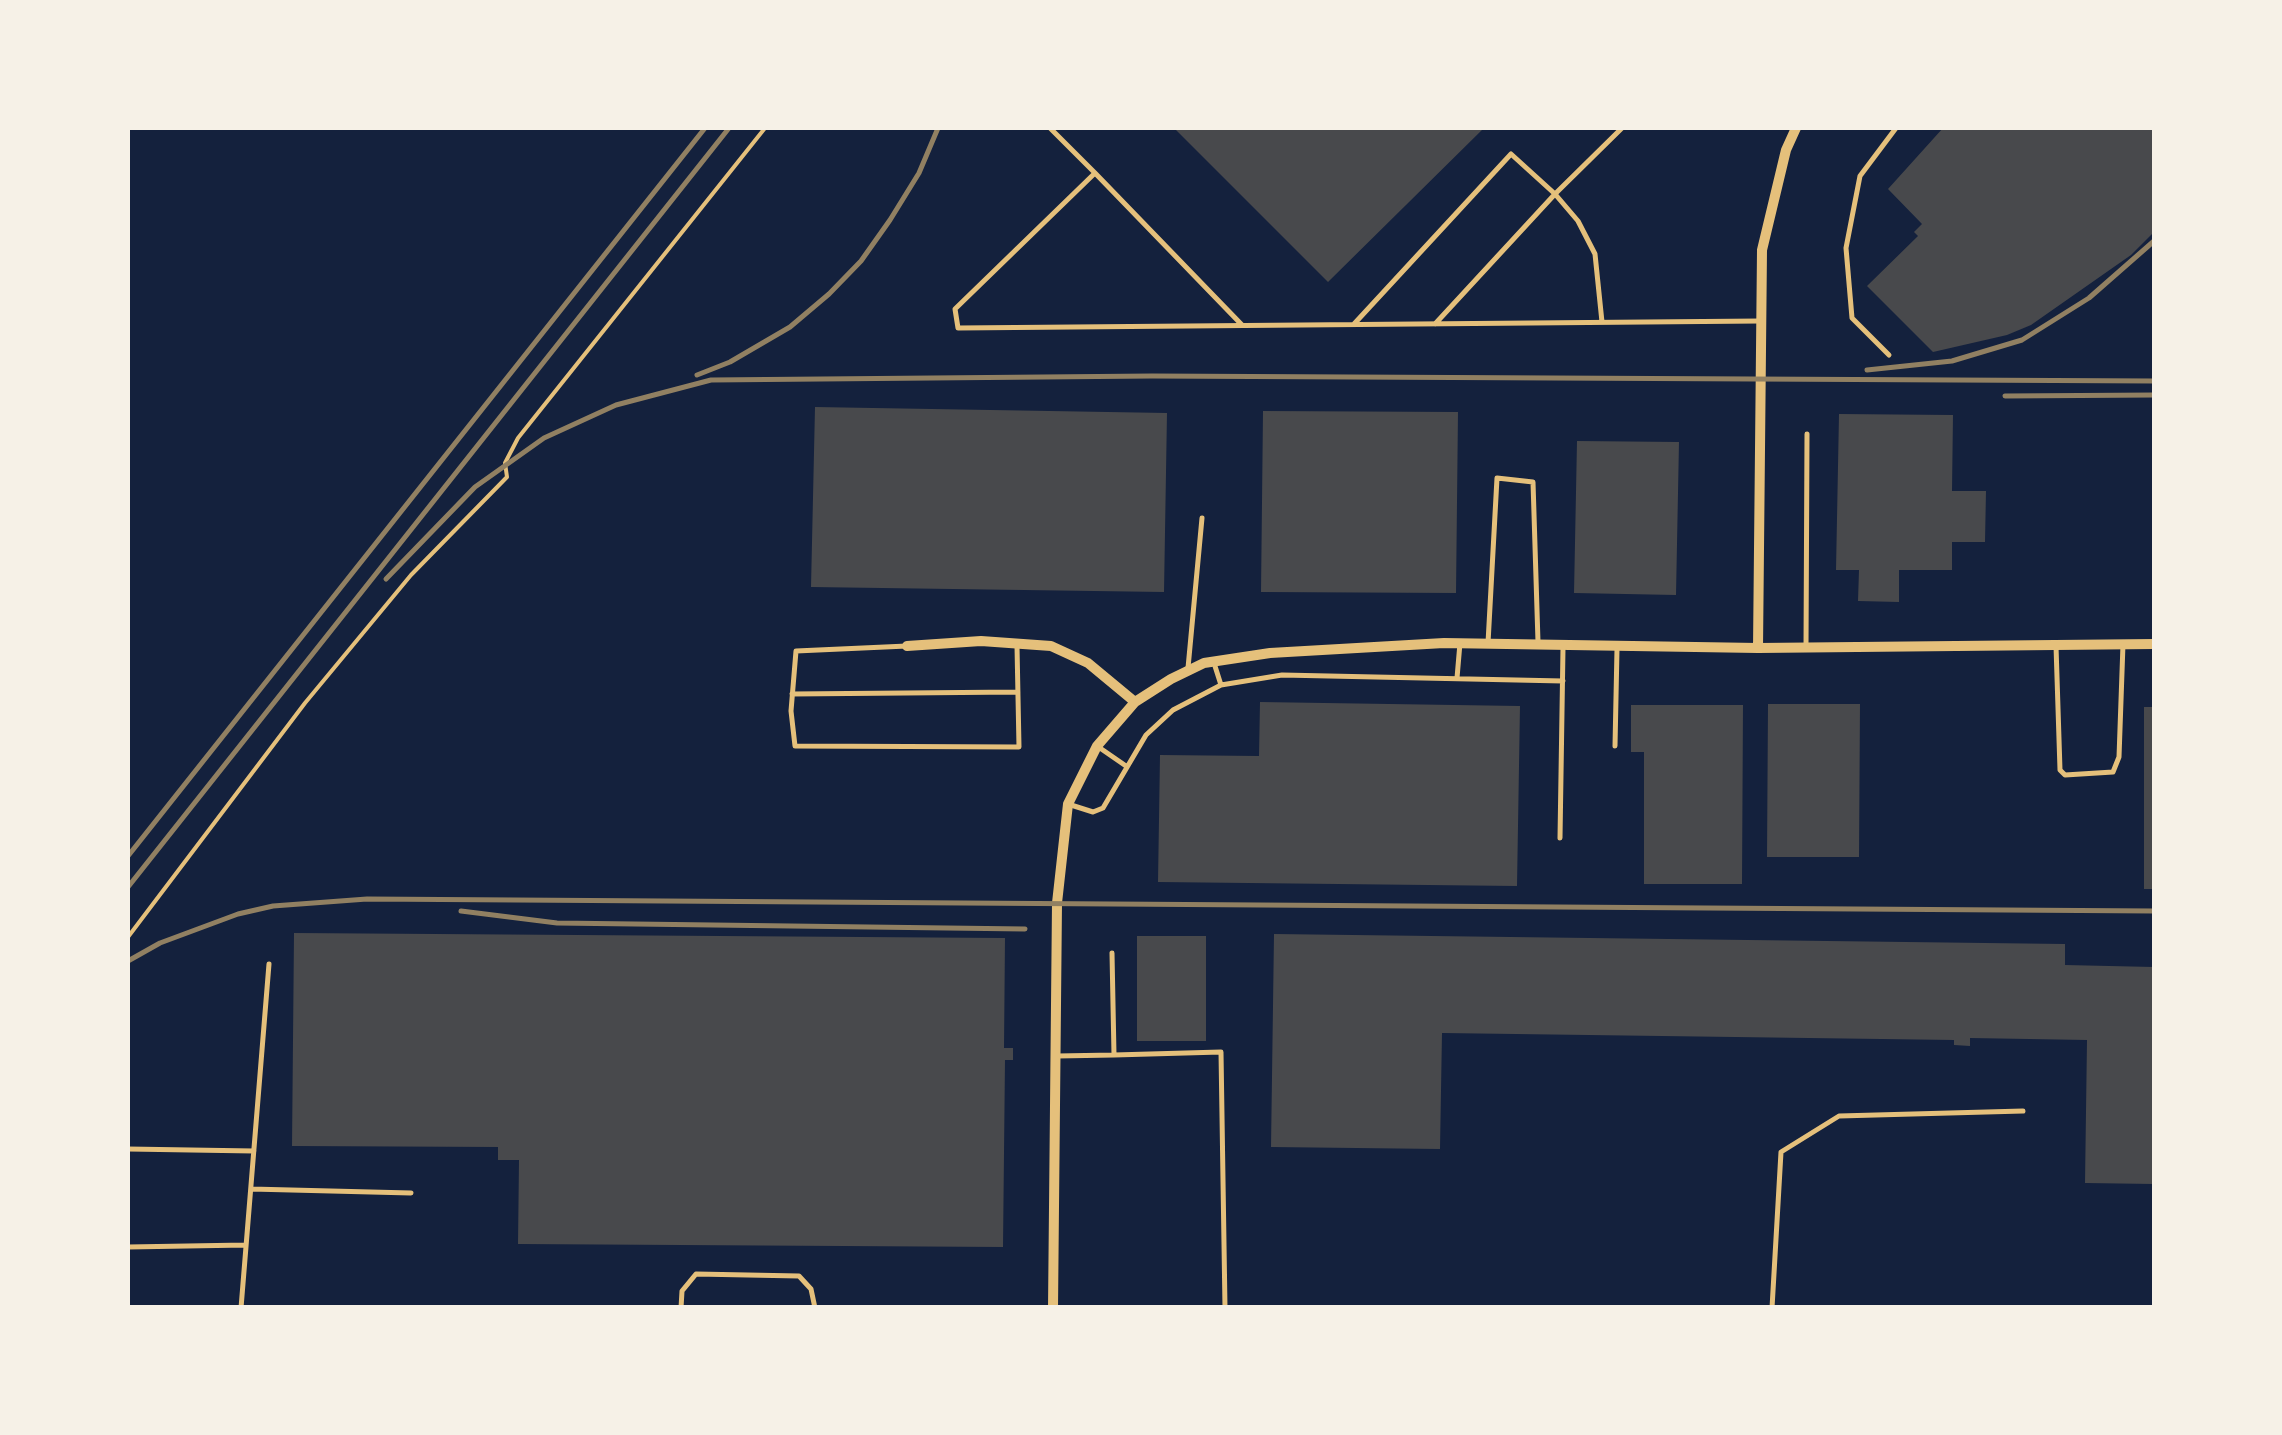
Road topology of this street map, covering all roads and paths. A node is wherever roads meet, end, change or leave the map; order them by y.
1 (765, 128) edge
2 (1050, 128) edge
3 (1622, 128) edge
4 (1796, 128) edge
5 (1896, 128) edge
6 (1094, 173) junction
7 (1555, 194) junction
8 (1760, 321) junction
9 (1602, 322) junction
10 (1354, 324) junction
11 (1435, 324) junction
12 (1242, 326) junction
13 (1889, 355) dead end
14 (1806, 434) dead end
15 (1202, 518) dead end
16 (1460, 643) junction
17 (2056, 643) junction
18 (1017, 644) junction
19 (1488, 644) junction
20 (1538, 644) junction
21 (2123, 644) junction
22 (2154, 644) edge
23 (1563, 645) junction
24 (907, 646) joint
25 (1617, 646) junction
26 (1806, 646) junction
27 (1758, 648) junction
28 (1214, 662) junction
29 (1188, 670) junction
30 (1457, 678) junction
31 (1563, 682) junction
32 (1220, 684) junction
33 (1018, 692) junction
34 (792, 694) junction
35 (1136, 702) junction
36 (1097, 746) junction
37 (1615, 746) dead end
38 (1126, 766) junction
39 (1068, 804) junction
40 (1560, 838) dead end
41 (128, 937) edge
42 (1112, 953) dead end
43 (269, 964) dead end
44 (1114, 1055) junction
45 (1055, 1056) junction
46 (2022, 1110) dead end
47 (128, 1149) edge
48 (254, 1152) junction
49 (251, 1189) junction
50 (411, 1193) dead end
51 (246, 1245) junction
52 (128, 1247) edge
53 (241, 1308) edge
54 (681, 1308) edge
55 (815, 1308) edge
56 (1053, 1308) edge
57 (1225, 1308) edge
58 (1772, 1308) edge

1 - 41 path
2 - 6 lane
3 - 7 lane
4 - 8 street
5 - 13 lane
6 - 12 lane
6 - 12 lane
7 - 9 lane
7 - 10 lane
7 - 11 lane
8 - 9 lane
8 - 27 street
9 - 11 lane
10 - 11 lane
10 - 12 lane
14 - 26 lane
15 - 29 lane
16 - 19 street
16 - 28 street
16 - 30 lane
17 - 21 street
17 - 21 lane
17 - 26 street
18 - 24 street
18 - 33 lane
18 - 35 street
19 - 20 street
19 - 20 lane
20 - 23 street
21 - 22 street
23 - 25 street
23 - 31 lane
24 - 34 lane
25 - 27 street
25 - 37 lane
26 - 27 street
28 - 29 street
28 - 32 lane
29 - 35 street
30 - 31 lane
30 - 32 lane
31 - 40 lane
32 - 38 lane
33 - 34 lane
33 - 34 lane
35 - 36 street
36 - 38 lane
36 - 39 street
38 - 39 lane
39 - 45 street
42 - 44 lane
43 - 48 lane
44 - 45 lane
44 - 57 lane
45 - 56 street
46 - 58 lane
47 - 48 lane
48 - 49 lane
49 - 50 lane
49 - 51 lane
51 - 52 lane
51 - 53 lane
54 - 55 lane

